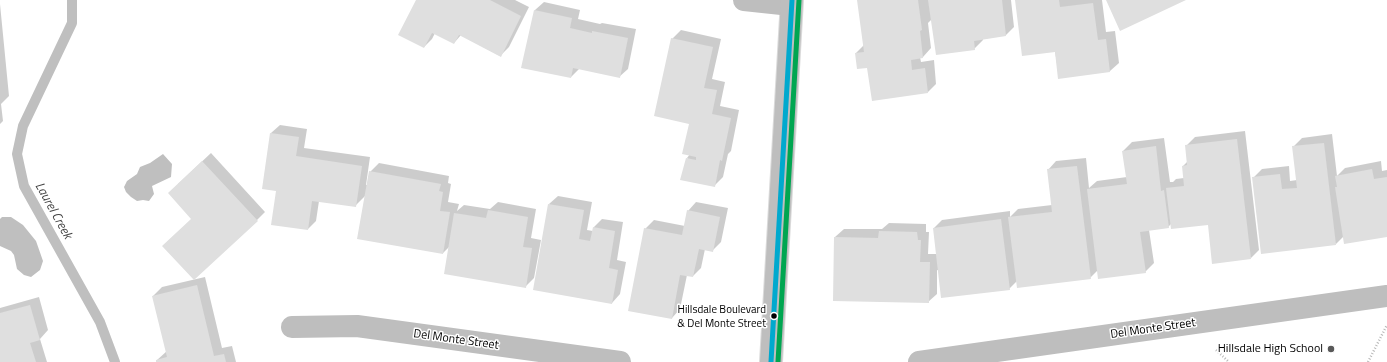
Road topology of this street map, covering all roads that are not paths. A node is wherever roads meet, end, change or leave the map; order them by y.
1 (744, 0) edge
2 (792, 3) edge
3 (1387, 296) edge
4 (292, 327) dead end
5 (620, 362) edge
6 (771, 362) edge
7 (919, 362) edge

1 - 2 street
2 - 6 street
3 - 7 street, Del Monte Street
4 - 5 street, Del Monte Street

